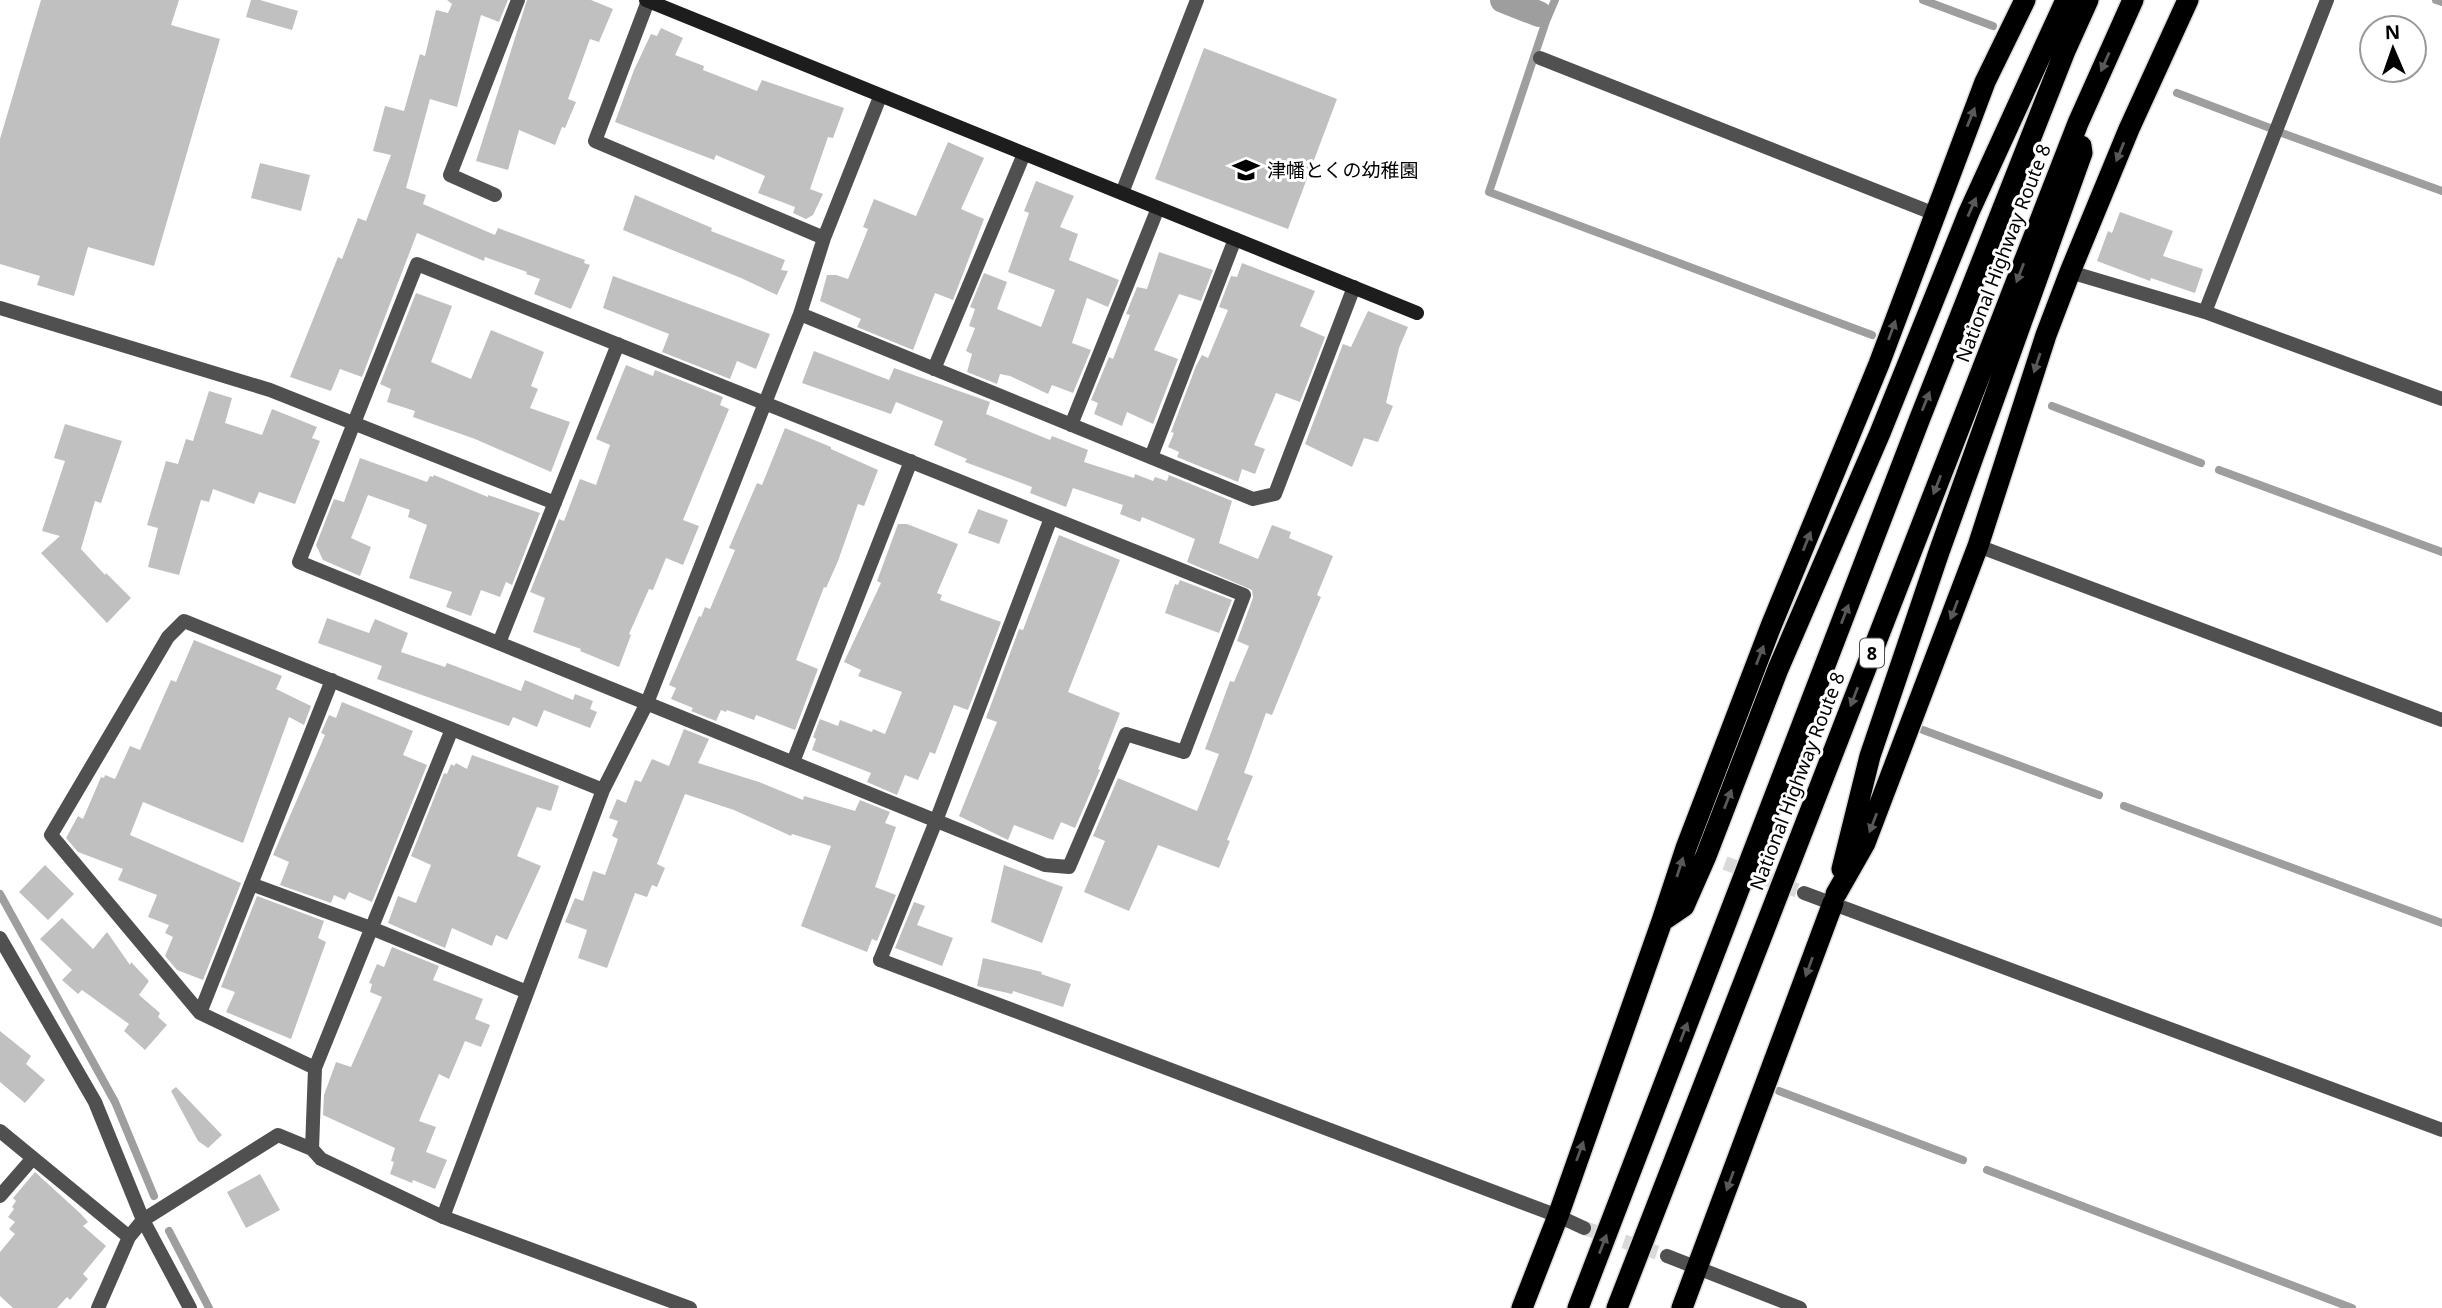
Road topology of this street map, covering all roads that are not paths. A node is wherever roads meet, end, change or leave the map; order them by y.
1 (518, 0) edge
2 (647, 0) edge
3 (1197, 0) edge
4 (2025, 0) edge
5 (2066, 0) edge
6 (2088, 0) edge
7 (2133, 0) edge
8 (2188, 0) edge
9 (2327, 0) edge
10 (1540, 58) dead end
11 (880, 97) junction
12 (2078, 123) junction
13 (1024, 154) junction
14 (1122, 193) junction
15 (495, 195) dead end
16 (1158, 208) junction
17 (1935, 214) junction
18 (824, 238) junction
19 (1235, 239) junction
20 (2070, 272) junction
21 (1354, 288) junction
22 (0, 308) edge
23 (2205, 312) junction
24 (1417, 313) dead end
25 (800, 314) junction
26 (618, 344) junction
27 (934, 369) junction
28 (2442, 398) edge
29 (765, 402) junction
30 (354, 422) junction
31 (1071, 425) junction
32 (1151, 457) junction
33 (911, 461) junction
34 (555, 503) junction
35 (1051, 518) junction
36 (1978, 546) junction
37 (499, 643) junction
38 (331, 680) junction
39 (647, 703) junction
40 (2442, 720) edge
41 (452, 729) junction
42 (793, 762) junction
43 (603, 790) junction
44 (936, 821) junction
45 (251, 884) junction
46 (1804, 893) tunnel mouth
47 (1835, 898) junction
48 (1662, 921) junction
49 (371, 928) junction
50 (0, 938) edge
51 (527, 992) junction
52 (200, 1013) junction
53 (315, 1068) junction
54 (2442, 1130) edge
55 (0, 1131) edge
56 (312, 1149) junction
57 (33, 1158) junction
58 (0, 1196) edge
59 (1558, 1216) junction
60 (443, 1217) junction
61 (143, 1220) junction
62 (1584, 1228) tunnel mouth
63 (129, 1237) junction
64 (1667, 1256) tunnel mouth
65 (1697, 1268) junction
66 (98, 1308) edge
67 (190, 1308) edge
68 (690, 1308) edge
69 (1522, 1308) edge
70 (1578, 1308) edge
71 (1617, 1308) edge
72 (1682, 1308) edge
73 (1800, 1308) edge

1 - 15 street
2 - 11 street
2 - 18 street
3 - 14 street
17 -> 4 highway
48 -> 5 highway
70 -> 6 highway, National Highway Route 8 / 8
7 -> 12 highway, National Highway Route 8 / 8
8 -> 20 highway
9 - 23 street
10 - 17 street
11 - 13 street
11 - 18 street
12 - 47 highway
12 -> 71 highway, National Highway Route 8 / 8
13 - 14 street
13 - 27 street
14 - 16 street
16 - 19 street
16 - 31 street
48 -> 17 highway
18 - 25 street
19 - 21 street
19 - 32 street
20 - 23 street
20 -> 36 highway
21 - 24 street
21 - 32 street
22 - 30 street
23 - 28 street
25 - 27 street
25 - 29 street
26 - 29 street
26 - 30 street
26 - 34 street
27 - 31 street
29 - 33 street
29 - 39 street
30 - 34 street
30 - 37 street
31 - 32 street
33 - 35 street
33 - 42 street
34 - 37 street
35 - 44 street
35 - 44 street
36 - 40 street
36 -> 47 highway
37 - 39 street
38 - 41 street
38 - 45 street
38 - 52 street
39 - 42 street
39 - 43 street
41 - 43 street
41 - 49 street
42 - 44 street
43 - 51 street
44 - 59 street
45 - 49 street
45 - 52 street
46 - 47 street
47 - 54 street
47 -> 65 highway
59 -> 48 highway
49 - 51 street
49 - 53 street
50 - 61 street
51 - 60 street
52 - 53 street
53 - 56 street
55 - 57 street
56 - 60 street
56 - 61 street
57 - 58 street
57 - 63 street
59 - 62 street
59 - 69 highway
60 - 68 street
61 - 63 street
61 - 67 street
63 - 66 street
64 - 65 street
65 - 72 highway
65 - 73 street

